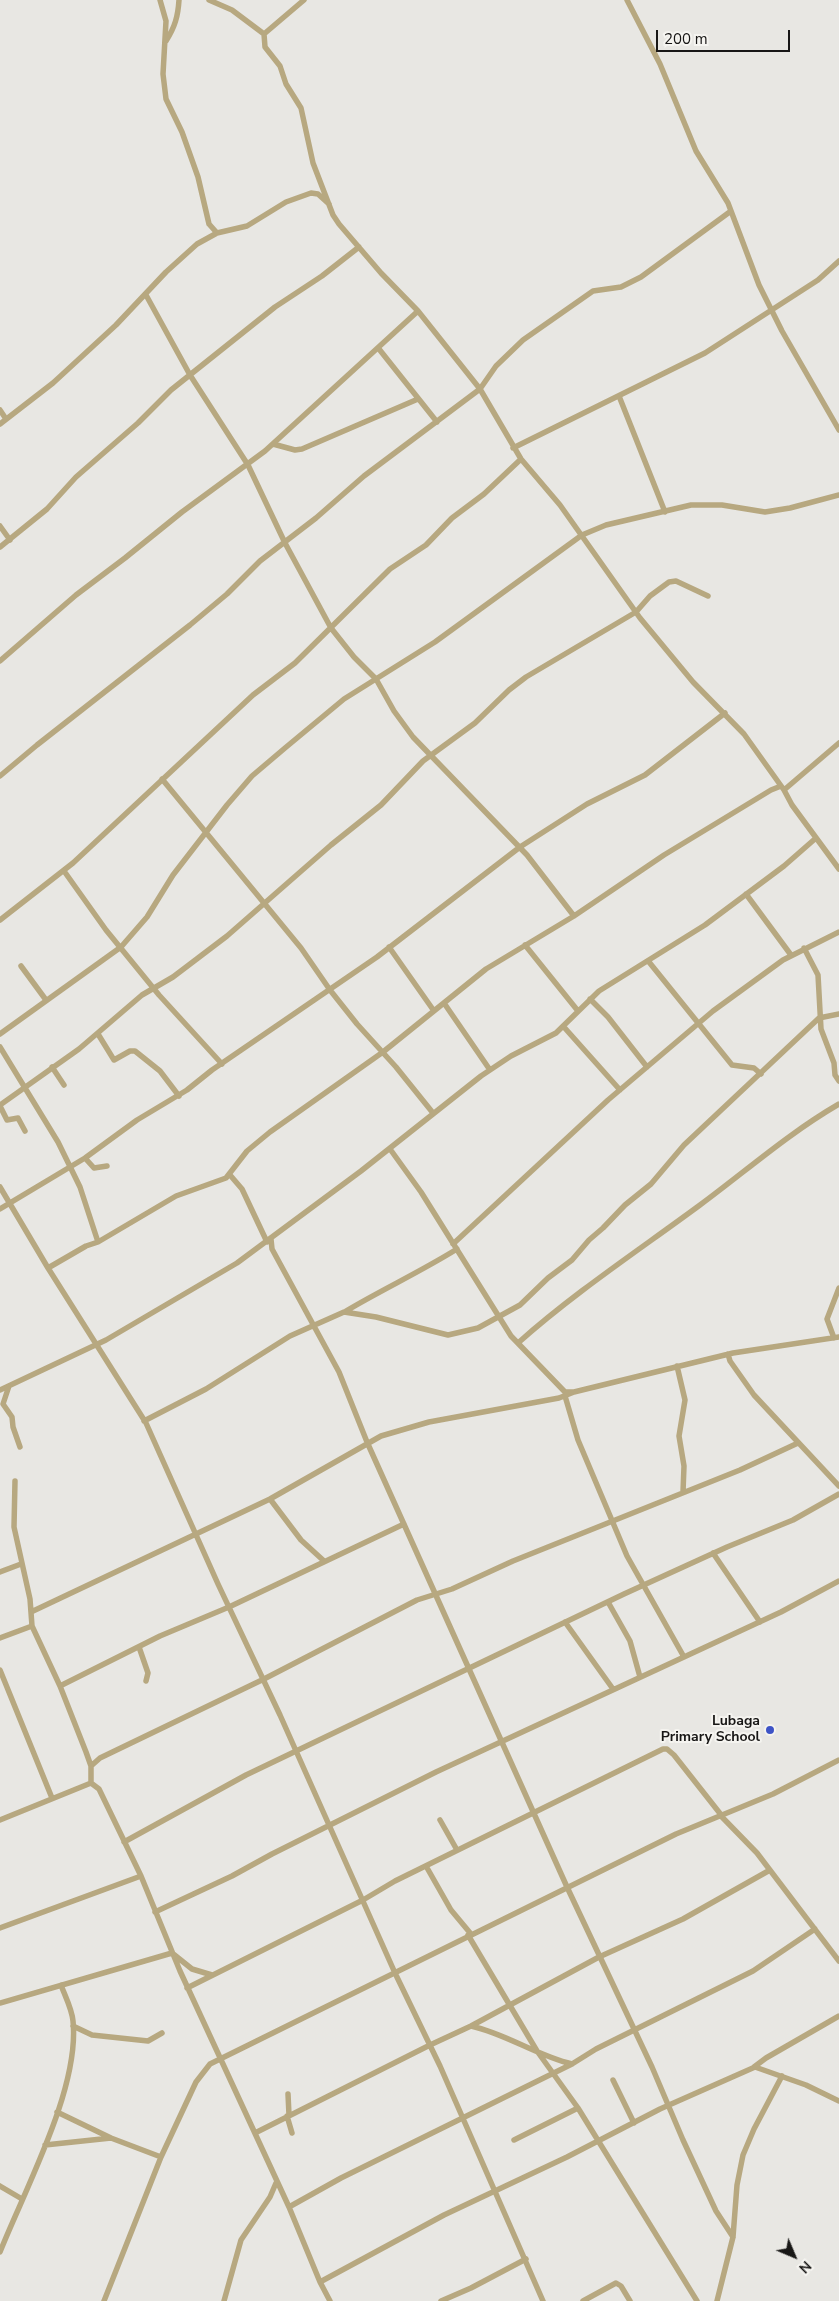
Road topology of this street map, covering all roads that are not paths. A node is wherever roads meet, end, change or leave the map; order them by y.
1 (160, 0) edge
2 (179, 0) edge
3 (210, 0) edge
4 (304, 0) edge
5 (627, 0) edge
6 (264, 34) junction
7 (166, 41) junction
8 (329, 204) junction
9 (731, 211) junction
10 (217, 233) junction
11 (359, 247) junction
12 (839, 261) edge
13 (146, 295) junction
14 (772, 310) junction
15 (418, 311) junction
16 (378, 349) junction
17 (190, 375) junction
18 (480, 389) junction
19 (619, 396) junction
20 (418, 399) junction
21 (0, 410) edge
22 (6, 419) junction
23 (437, 422) junction
24 (0, 424) edge
25 (839, 430) edge
26 (273, 444) junction
27 (513, 448) junction
28 (520, 459) junction
29 (248, 465) junction
30 (839, 495) edge
31 (665, 512) junction
32 (0, 526) edge
33 (582, 535) junction
34 (10, 540) junction
35 (285, 543) junction
36 (0, 547) edge
37 (708, 596) dead end
38 (636, 612) junction
39 (331, 628) junction
40 (0, 661) edge
41 (376, 679) junction
42 (725, 714) junction
43 (839, 743) edge
44 (430, 756) junction
45 (0, 776) edge
46 (162, 779) junction
47 (783, 788) junction
48 (206, 833) junction
49 (816, 838) junction
50 (520, 847) junction
51 (839, 869) edge
52 (64, 871) junction
53 (746, 894) junction
54 (266, 904) junction
55 (574, 916) junction
56 (0, 920) edge
57 (839, 932) edge
58 (525, 945) junction
59 (121, 947) junction
60 (389, 947) junction
61 (804, 948) junction
62 (791, 955) junction
63 (649, 962) junction
64 (20, 966) dead end
65 (153, 987) junction
66 (330, 990) junction
67 (590, 999) junction
68 (46, 1000) junction
69 (444, 1003) junction
70 (578, 1011) junction
71 (434, 1012) junction
72 (839, 1014) edge
73 (819, 1018) junction
74 (698, 1024) junction
75 (563, 1026) junction
76 (0, 1034) edge
77 (98, 1034) junction
78 (0, 1047) edge
79 (383, 1052) junction
80 (222, 1064) junction
81 (52, 1067) junction
82 (647, 1067) junction
83 (490, 1070) junction
84 (761, 1074) junction
85 (839, 1081) edge
86 (64, 1085) dead end
87 (26, 1086) junction
88 (620, 1090) junction
89 (179, 1096) junction
90 (839, 1104) edge
91 (0, 1106) edge
92 (433, 1113) junction
93 (25, 1131) dead end
94 (390, 1149) junction
95 (85, 1158) junction
96 (107, 1166) dead end
97 (69, 1167) junction
98 (230, 1175) junction
99 (0, 1186) edge
100 (10, 1203) junction
101 (0, 1209) edge
102 (98, 1242) junction
103 (266, 1242) junction
104 (455, 1247) junction
105 (272, 1248) junction
106 (48, 1268) junction
107 (839, 1288) edge
108 (344, 1312) junction
109 (498, 1317) junction
110 (313, 1326) junction
111 (836, 1337) edge
112 (96, 1344) junction
113 (518, 1344) junction
114 (728, 1354) junction
115 (677, 1366) junction
116 (9, 1386) junction
117 (0, 1390) edge
118 (574, 1392) junction
119 (565, 1396) junction
120 (144, 1421) junction
121 (367, 1442) junction
122 (798, 1443) junction
123 (20, 1447) dead end
124 (15, 1481) dead end
125 (839, 1486) edge
126 (683, 1492) junction
127 (839, 1494) edge
128 (270, 1499) junction
129 (613, 1520) junction
130 (404, 1524) junction
131 (197, 1534) junction
132 (713, 1553) junction
133 (324, 1561) junction
134 (21, 1564) junction
135 (0, 1572) edge
136 (839, 1581) edge
137 (643, 1586) junction
138 (434, 1593) junction
139 (608, 1602) junction
140 (229, 1607) junction
141 (31, 1612) junction
142 (565, 1622) junction
143 (760, 1622) junction
144 (32, 1626) junction
145 (0, 1638) edge
146 (139, 1647) junction
147 (684, 1657) junction
148 (470, 1669) junction
149 (0, 1670) edge
150 (640, 1677) junction
151 (264, 1679) junction
152 (146, 1681) dead end
153 (60, 1686) junction
154 (613, 1690) junction
155 (503, 1742) junction
156 (297, 1752) junction
157 (839, 1760) edge
158 (91, 1766) junction
159 (91, 1783) junction
160 (52, 1798) junction
161 (534, 1812) junction
162 (721, 1816) junction
163 (0, 1820) edge
164 (440, 1820) dead end
165 (329, 1826) junction
166 (124, 1842) junction
167 (457, 1850) junction
168 (426, 1866) junction
169 (770, 1870) junction
170 (141, 1876) junction
171 (567, 1887) junction
172 (363, 1900) junction
173 (155, 1912) junction
174 (0, 1928) edge
175 (815, 1929) junction
176 (469, 1935) junction
177 (172, 1952) junction
178 (600, 1957) junction
179 (839, 1961) edge
180 (395, 1973) junction
181 (212, 1975) junction
182 (61, 1984) junction
183 (187, 1988) junction
184 (0, 2003) edge
185 (510, 2004) junction
186 (839, 2016) edge
187 (73, 2026) junction
188 (471, 2026) junction
189 (635, 2030) junction
190 (162, 2034) dead end
191 (430, 2044) junction
192 (537, 2051) junction
193 (219, 2059) junction
194 (572, 2064) junction
195 (752, 2068) junction
196 (553, 2072) junction
197 (782, 2076) junction
198 (613, 2080) dead end
199 (288, 2094) dead end
200 (839, 2102) edge
201 (668, 2104) junction
202 (578, 2108) junction
203 (57, 2112) junction
204 (288, 2116) junction
205 (463, 2117) junction
206 (634, 2123) junction
207 (255, 2133) junction
208 (292, 2133) dead end
209 (111, 2138) junction
210 (514, 2140) dead end
211 (598, 2141) junction
212 (45, 2145) junction
213 (161, 2157) junction
214 (276, 2183) junction
215 (0, 2186) edge
216 (496, 2190) junction
217 (22, 2199) junction
218 (289, 2206) junction
219 (733, 2237) junction
220 (2, 2243) edge
221 (0, 2252) edge
222 (526, 2259) junction
223 (320, 2282) junction
224 (328, 2300) edge
225 (104, 2301) edge
226 (224, 2301) edge
227 (441, 2301) edge
228 (543, 2301) edge
229 (583, 2301) edge
230 (630, 2301) edge
231 (697, 2301) edge
232 (717, 2301) edge

1 - 7 street
2 - 7 street
3 - 6 street
4 - 6 street
5 - 9 street
6 - 8 street
7 - 10 street
8 - 10 street
8 - 11 street
9 - 14 street
9 - 18 street
10 - 13 street
11 - 15 street
11 - 17 street
12 - 14 street
13 - 17 street
13 - 22 street
14 - 19 street
14 - 25 street
15 - 16 street
15 - 18 street
16 - 20 street
16 - 26 street
17 - 29 street
17 - 34 street
18 - 23 street
18 - 27 street
19 - 27 street
19 - 31 street
20 - 23 street
20 - 26 street
21 - 22 street
22 - 24 street
23 - 35 street
26 - 29 street
27 - 28 street
28 - 33 street
28 - 39 street
29 - 35 street
29 - 40 street
30 - 31 street
31 - 33 street
32 - 34 street
33 - 38 street
33 - 41 street
34 - 36 street
35 - 39 street
35 - 45 street
37 - 38 street
38 - 42 street
38 - 44 street
39 - 41 street
39 - 46 street
41 - 44 street
41 - 48 street
42 - 47 street
42 - 50 street
43 - 47 street
44 - 50 street
44 - 54 street
46 - 48 street
46 - 52 street
47 - 49 street
47 - 55 street
48 - 54 street
48 - 59 street
49 - 51 street
49 - 53 street
50 - 55 street
50 - 60 street
52 - 56 street
52 - 59 street
53 - 62 street
53 - 63 street
54 - 65 street
54 - 66 street
55 - 58 street
57 - 61 street
58 - 69 street
58 - 70 street
59 - 65 street
59 - 68 street
60 - 66 street
60 - 71 street
61 - 62 street
61 - 73 street
62 - 74 street
63 - 67 street
63 - 74 street
64 - 68 street
65 - 77 street
65 - 80 street
66 - 79 street
66 - 80 street
67 - 70 street
67 - 82 street
68 - 76 street
69 - 71 street
69 - 83 street
70 - 75 street
71 - 79 street
72 - 73 street
73 - 84 street
73 - 85 street
74 - 82 street
74 - 84 street
75 - 83 street
75 - 88 street
77 - 81 street
77 - 89 street
78 - 87 street
79 - 92 street
79 - 98 street
80 - 89 street
81 - 86 street
81 - 87 street
82 - 88 street
83 - 92 street
84 - 109 street
87 - 91 street
87 - 97 street
88 - 104 street
89 - 95 street
90 - 113 street
91 - 93 street
92 - 94 street
94 - 103 street
94 - 104 street
95 - 96 street
95 - 97 street
97 - 100 street
97 - 102 street
98 - 102 street
98 - 103 street
99 - 100 street
100 - 101 street
100 - 106 street
102 - 106 street
103 - 105 street
103 - 105 street
103 - 112 street
104 - 108 street
104 - 109 street
105 - 110 street
106 - 112 street
107 - 111 street
108 - 109 street
108 - 110 street
109 - 113 street
110 - 120 street
110 - 121 street
111 - 114 street
112 - 116 street
112 - 120 street
113 - 118 street
114 - 115 street
114 - 122 street
115 - 118 street
115 - 126 street
116 - 117 street
116 - 123 street
118 - 119 street
119 - 121 street
119 - 129 street
120 - 131 street
121 - 128 street
121 - 130 street
122 - 125 street
122 - 126 street
124 - 134 street
126 - 129 street
127 - 132 street
128 - 131 street
128 - 133 street
129 - 137 street
129 - 138 street
130 - 133 street
130 - 138 street
131 - 140 street
131 - 141 street
132 - 137 street
132 - 143 street
133 - 140 street
134 - 135 street
134 - 141 street
136 - 143 street
137 - 139 street
137 - 147 street
138 - 148 street
138 - 151 street
139 - 142 street
139 - 150 street
140 - 146 street
140 - 151 street
141 - 144 street
142 - 148 street
142 - 154 street
143 - 147 street
144 - 145 street
144 - 153 street
146 - 152 street
146 - 153 street
147 - 150 street
148 - 155 street
148 - 156 street
149 - 160 street
150 - 154 street
151 - 156 street
151 - 158 street
153 - 158 street
154 - 155 street
155 - 161 street
155 - 165 street
156 - 165 street
156 - 166 street
157 - 162 street
158 - 159 street
159 - 160 street
159 - 166 street
160 - 163 street
161 - 162 street
161 - 167 street
161 - 171 street
162 - 169 street
162 - 171 street
164 - 167 street
165 - 172 street
165 - 173 street
166 - 170 street
167 - 168 street
168 - 172 street
168 - 176 street
169 - 175 street
169 - 178 street
170 - 173 street
170 - 174 street
171 - 176 street
171 - 178 street
172 - 180 street
172 - 181 street
173 - 177 street
175 - 179 street
175 - 189 street
176 - 180 street
176 - 185 street
177 - 181 street
177 - 182 street
177 - 183 street
178 - 185 street
178 - 189 street
180 - 191 street
180 - 193 street
181 - 183 street
182 - 184 street
182 - 187 street
183 - 193 street
185 - 188 street
185 - 192 street
186 - 195 street
187 - 190 street
187 - 203 street
188 - 191 street
188 - 192 street
189 - 194 street
189 - 201 street
191 - 204 street
191 - 205 street
192 - 194 street
192 - 196 street
193 - 207 street
193 - 213 street
194 - 196 street
195 - 197 street
195 - 201 street
196 - 202 street
196 - 205 street
197 - 200 street
197 - 219 street
198 - 206 street
199 - 204 street
201 - 206 street
201 - 219 street
202 - 210 street
202 - 211 street
203 - 209 street
203 - 212 street
204 - 207 street
204 - 208 street
205 - 216 street
205 - 218 street
206 - 211 street
207 - 214 street
209 - 212 street
209 - 213 street
211 - 216 street
211 - 231 street
212 - 217 street
213 - 225 street
214 - 218 street
214 - 226 street
215 - 217 street
216 - 222 street
216 - 223 street
217 - 220 street
218 - 223 street
219 - 232 street
220 - 221 street
222 - 227 street
222 - 228 street
223 - 224 street
229 - 230 street

